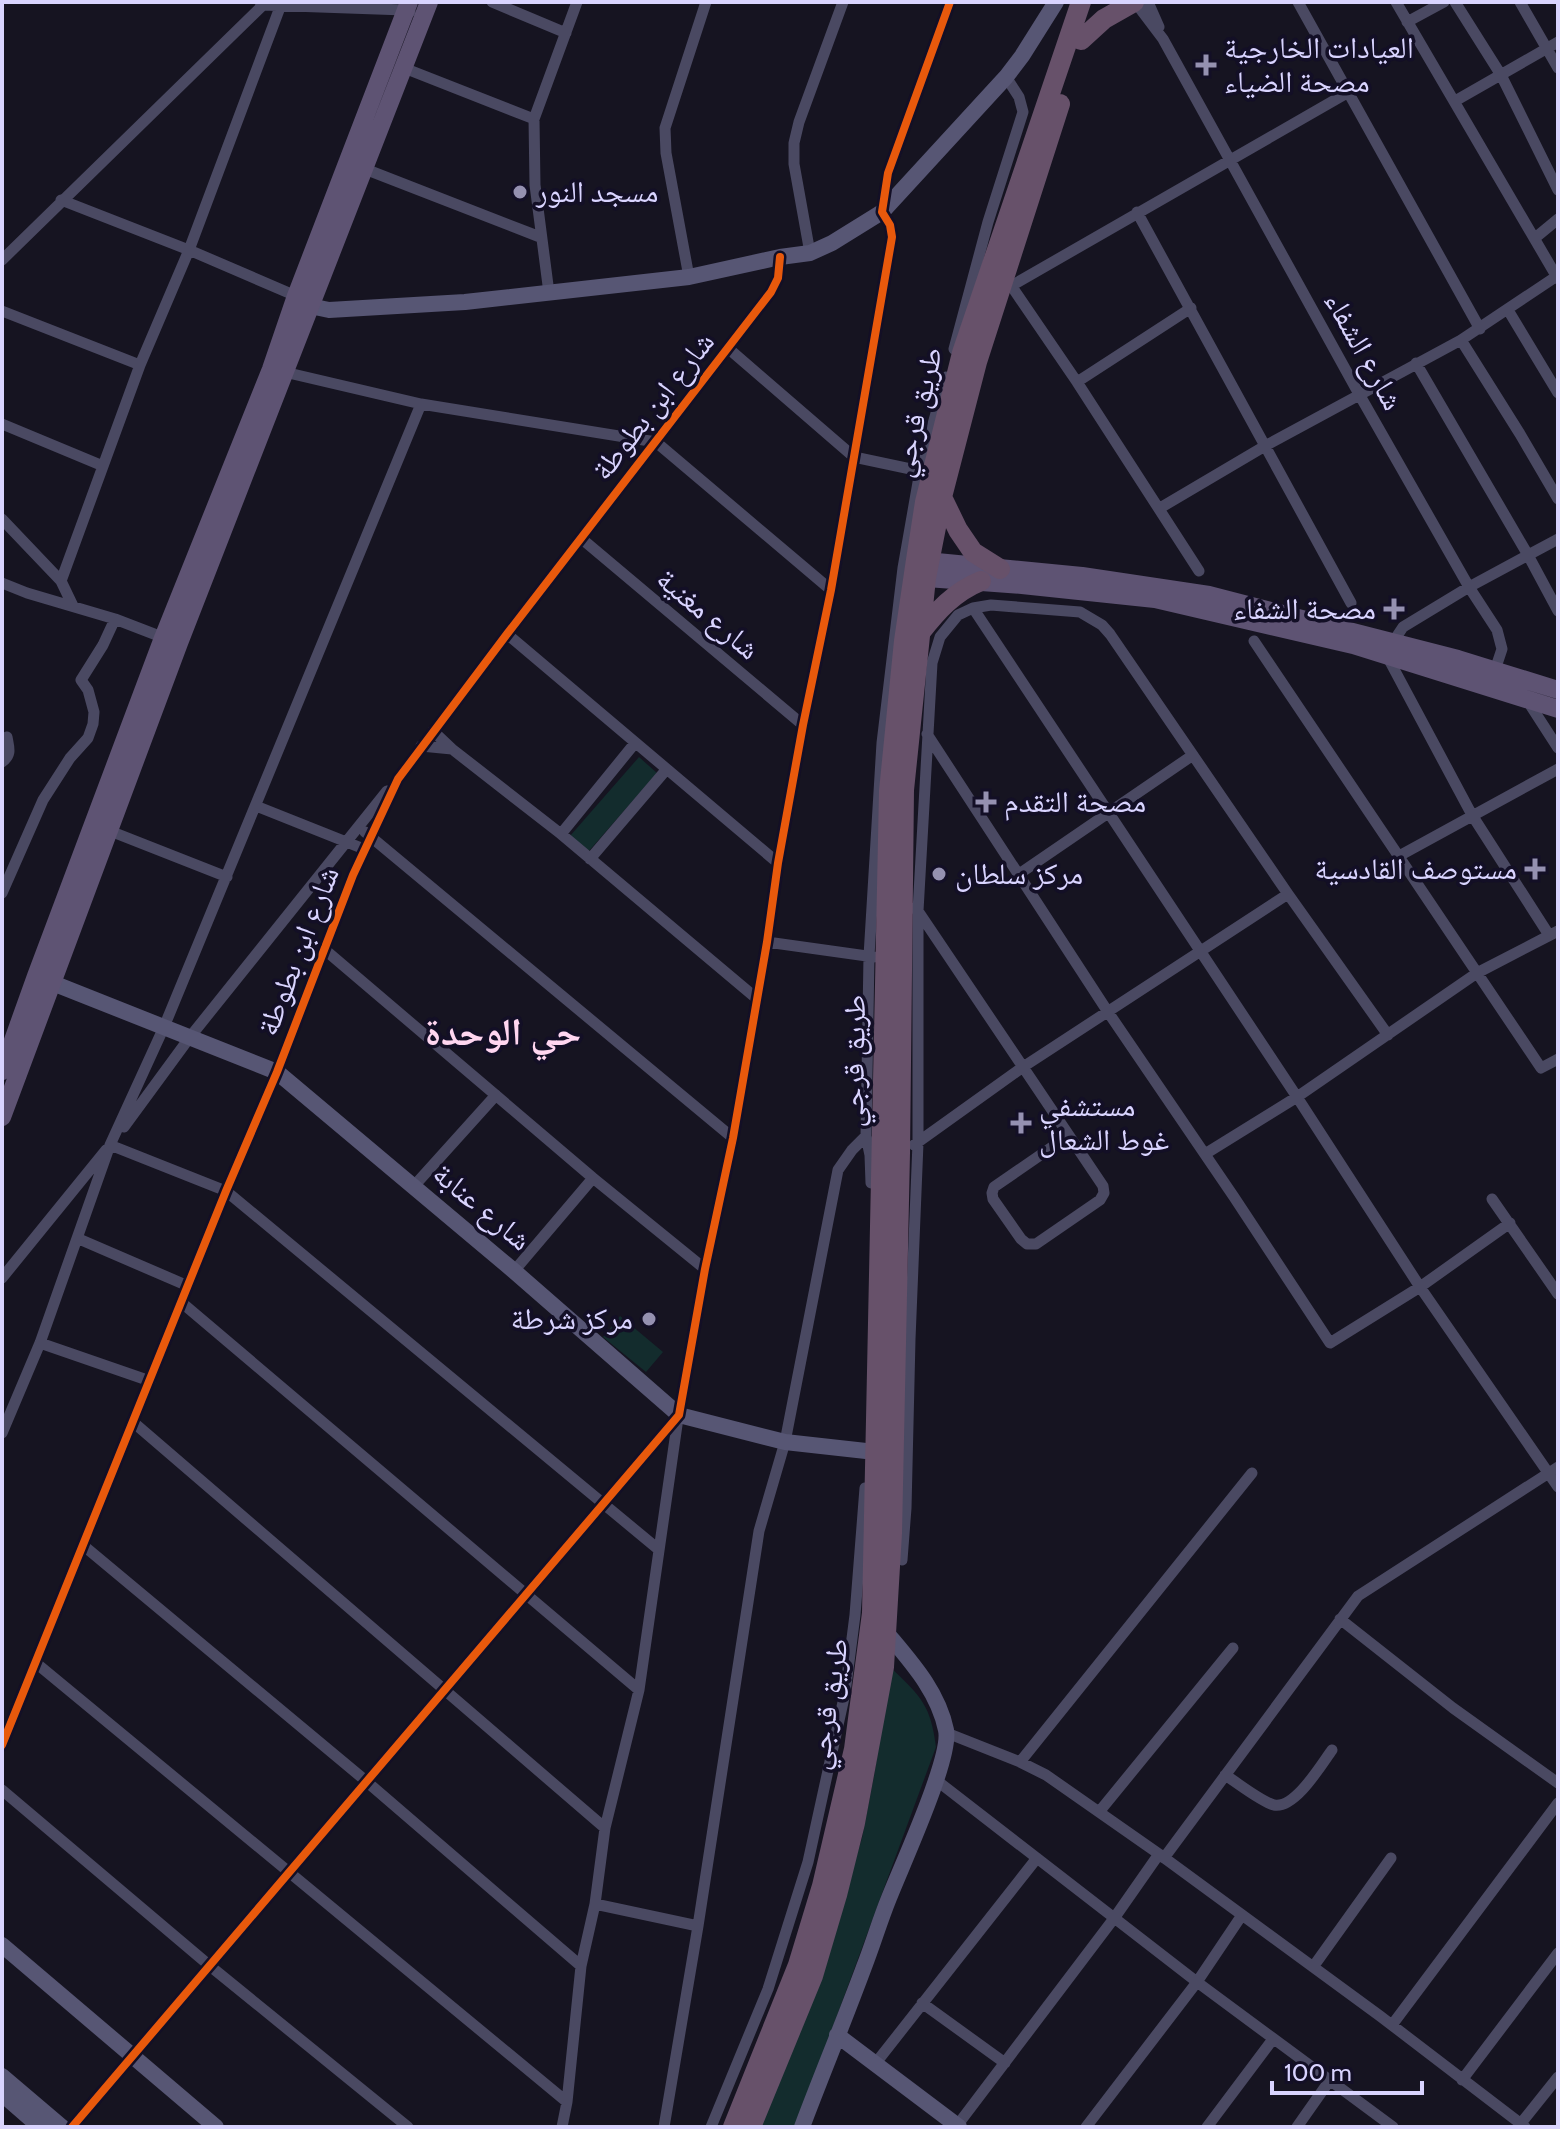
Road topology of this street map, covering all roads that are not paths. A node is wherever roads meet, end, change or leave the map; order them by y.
1 (492, 2) edge
2 (577, 2) edge
3 (706, 2) edge
4 (843, 2) edge
5 (950, 2) edge
6 (1056, 2) edge
7 (1081, 2) edge
8 (1093, 2) edge
9 (1134, 2) edge
10 (1148, 2) edge
11 (1298, 2) edge
12 (1396, 2) edge
13 (1444, 2) edge
14 (1455, 2) edge
15 (1520, 2) edge
16 (261, 3) edge
17 (282, 4) edge
18 (407, 6) edge
19 (426, 10) edge
20 (1407, 22) junction
21 (566, 33) junction
22 (1163, 39) junction
23 (1081, 40) junction
24 (1553, 45) edge
25 (404, 68) junction
26 (1558, 68) edge
27 (1501, 75) junction
28 (1006, 77) junction
29 (1347, 93) junction
30 (1455, 101) junction
31 (534, 119) junction
32 (1231, 159) junction
33 (365, 169) junction
34 (1558, 190) edge
35 (61, 200) junction
36 (882, 212) junction
37 (1137, 212) junction
38 (1558, 219) edge
39 (540, 237) junction
40 (1535, 238) junction
41 (189, 250) junction
42 (810, 253) junction
43 (780, 257) junction
44 (2, 260) edge
45 (689, 277) junction
46 (1557, 278) edge
47 (1008, 282) junction
48 (549, 293) junction
49 (303, 301) junction
50 (1191, 308) junction
51 (1508, 310) junction
52 (2, 311) edge
53 (1480, 329) junction
54 (1461, 340) junction
55 (729, 349) junction
56 (1416, 363) junction
57 (140, 365) junction
58 (278, 371) junction
59 (1077, 382) junction
60 (1558, 393) edge
61 (1359, 394) junction
62 (421, 404) junction
63 (2, 424) edge
64 (656, 442) junction
65 (1265, 446) junction
66 (854, 457) junction
67 (103, 466) junction
68 (920, 471) junction
69 (942, 497) junction
70 (1558, 499) edge
71 (1160, 508) junction
72 (2, 519) edge
73 (582, 539) junction
74 (1558, 539) edge
75 (1528, 555) junction
76 (921, 569) junction
77 (1000, 569) junction
78 (1199, 571) dead end
79 (61, 581) junction
80 (981, 581) junction
81 (2, 583) edge
82 (1081, 583) junction
83 (1469, 587) junction
84 (831, 590) junction
85 (1351, 603) dead end
86 (73, 606) junction
87 (973, 608) junction
88 (1558, 611) edge
89 (1080, 612) junction
90 (115, 619) junction
91 (920, 633) junction
92 (507, 634) junction
93 (171, 641) junction
94 (1254, 641) dead end
95 (1390, 649) junction
96 (1495, 669) junction
97 (1488, 687) junction
98 (1558, 690) edge
99 (1527, 700) junction
100 (1558, 709) edge
101 (803, 725) junction
102 (433, 731) junction
103 (927, 734) junction
104 (7, 737) dead end
105 (635, 743) junction
106 (421, 746) junction
107 (1558, 748) edge
108 (452, 749) junction
109 (1193, 755) junction
110 (2, 762) edge
111 (1558, 769) edge
112 (666, 770) junction
113 (398, 779) junction
114 (896, 790) junction
115 (256, 806) junction
116 (1109, 812) junction
117 (1472, 815) junction
118 (357, 827) junction
119 (110, 831) junction
120 (561, 834) junction
121 (371, 835) junction
122 (346, 841) junction
123 (364, 849) junction
124 (1399, 856) junction
125 (590, 859) junction
126 (778, 863) junction
127 (1019, 874) junction
128 (227, 877) junction
129 (2, 893) edge
130 (1288, 894) junction
131 (910, 906) junction
132 (1554, 933) edge
133 (767, 942) junction
134 (324, 949) junction
135 (1199, 951) junction
136 (878, 957) junction
137 (1477, 973) junction
138 (43, 979) junction
139 (756, 998) junction
140 (1108, 1012) junction
141 (164, 1027) junction
142 (1388, 1035) junction
143 (190, 1037) junction
144 (1558, 1059) edge
145 (1023, 1067) junction
146 (2, 1071) edge
147 (277, 1072) junction
148 (496, 1095) junction
149 (1297, 1097) junction
150 (2, 1117) edge
151 (866, 1136) junction
152 (1068, 1136) junction
153 (733, 1138) junction
154 (110, 1145) junction
155 (909, 1148) junction
156 (1205, 1154) junction
157 (593, 1178) junction
158 (414, 1186) junction
159 (226, 1191) junction
160 (1492, 1199) dead end
161 (1510, 1223) junction
162 (79, 1239) junction
163 (705, 1269) junction
164 (514, 1271) junction
165 (2, 1278) edge
166 (188, 1286) junction
167 (1420, 1287) junction
168 (1558, 1294) edge
169 (181, 1302) junction
170 (40, 1343) junction
171 (150, 1381) junction
172 (679, 1415) junction
173 (133, 1422) junction
174 (2, 1433) edge
175 (785, 1442) junction
176 (880, 1453) junction
177 (1553, 1470) edge
178 (1252, 1473) dead end
179 (1558, 1487) edge
180 (604, 1504) junction
181 (84, 1546) junction
182 (658, 1549) junction
183 (902, 1560) dead end
184 (525, 1594) junction
185 (1340, 1619) junction
186 (886, 1632) junction
187 (1233, 1648) dead end
188 (36, 1663) junction
189 (443, 1690) junction
190 (639, 1690) junction
191 (947, 1733) junction
192 (2, 1745) edge
193 (1332, 1750) dead end
194 (1020, 1762) junction
195 (1225, 1775) junction
196 (936, 1780) junction
197 (366, 1781) junction
198 (1558, 1783) edge
199 (2, 1790) edge
200 (1558, 1803) edge
201 (1099, 1812) junction
202 (605, 1828) junction
203 (1161, 1856) junction
204 (1037, 1858) junction
205 (1391, 1858) dead end
206 (288, 1873) junction
207 (595, 1904) junction
208 (1242, 1915) junction
209 (1115, 1917) junction
210 (698, 1926) junction
211 (2, 1945) edge
212 (1558, 1953) edge
213 (210, 1966) junction
214 (581, 1966) junction
215 (1313, 1967) junction
216 (1197, 1982) junction
217 (922, 2003) junction
218 (1392, 2025) junction
219 (837, 2035) junction
220 (1273, 2039) junction
221 (132, 2057) junction
222 (1005, 2063) junction
223 (875, 2064) junction
224 (2, 2076) edge
225 (1558, 2077) edge
226 (1330, 2080) junction
227 (1462, 2080) junction
228 (2, 2094) edge
229 (567, 2102) junction
230 (1521, 2126) edge
231 (40, 2127) edge
232 (62, 2127) edge
233 (72, 2127) edge
234 (216, 2127) edge
235 (408, 2127) edge
236 (562, 2127) edge
237 (664, 2127) edge
238 (711, 2127) edge
239 (733, 2127) edge
240 (751, 2127) edge
241 (802, 2127) edge
242 (957, 2127) edge
243 (1086, 2127) edge
244 (1207, 2127) edge
245 (1297, 2127) edge
246 (1393, 2127) edge

1 - 21 street
2 - 21 street
3 - 45 street
4 - 42 street
5 - 36 street
6 - 28 main road
7 - 76 highway, طريق قرجي
8 - 23 highway, طريق قرجي
9 - 22 street, شارع الشفاء
9 - 23 highway
10 - 22 street, شارع الشفاء
11 - 29 street
12 - 20 street
13 - 20 street
14 - 27 street
15 - 24 street
16 - 17 street
16 - 35 street
17 - 18 street
17 - 41 street
18 - 19 street
18 - 49 main road
19 - 25 main road
20 - 30 street
21 - 31 street
22 - 32 street, شارع الشفاء
23 - 47 highway, طريق قرجي
24 - 26 street
24 - 27 street
25 - 31 street
25 - 33 main road
27 - 30 street
27 - 34 street
28 - 36 main road
28 - 68 street
29 - 32 street
29 - 53 street
30 - 40 street
31 - 39 street
32 - 37 street
32 - 61 street, شارع الشفاء
33 - 39 street
33 - 49 main road
35 - 41 street
35 - 44 street
36 - 42 main road
36 - 66 street
37 - 47 street
37 - 50 street
38 - 40 street
39 - 48 street
40 - 46 street
41 - 49 street
41 - 57 street
42 - 43 main road
43 - 45 main road
43 - 55 street, شارع ابن بطوطة
45 - 48 main road
46 - 51 street
47 - 59 street
47 - 69 highway, طريق قرجي
48 - 49 main road
49 - 58 main road
50 - 59 street
50 - 65 street
51 - 53 street
51 - 60 street
52 - 57 street
53 - 54 street
54 - 56 street
54 - 70 street
55 - 64 street, شارع ابن بطوطة
55 - 66 street
56 - 61 street
56 - 75 street
57 - 67 street
58 - 62 street
58 - 93 main road
59 - 71 street
61 - 65 street
61 - 83 street, شارع الشفاء
62 - 64 street
62 - 115 street
63 - 67 street
64 - 73 street, شارع ابن بطوطة
64 - 84 street
65 - 71 street
65 - 85 street
66 - 68 street
66 - 84 street
67 - 79 street
68 - 136 street
69 - 76 highway, طريق قرجي
69 - 77 highway
71 - 78 street
72 - 79 street
73 - 92 street, شارع ابن بطوطة
73 - 101 street, شارع مغنية
74 - 75 street
75 - 83 street
75 - 88 street
76 - 77 main road
76 - 80 main road
76 - 91 highway, طريق قرجي
76 - 114 highway, طريق قرجي
77 - 82 main road
79 - 86 street
80 - 82 main road
80 - 91 highway
81 - 86 street
82 - 89 street
82 - 95 main road
83 - 95 street
83 - 96 street, شارع الشفاء
84 - 101 street
86 - 90 street
87 - 89 street
87 - 103 street
87 - 116 street
89 - 109 street
90 - 93 street
90 - 129 street
91 - 114 highway, طريق قرجي
92 - 102 street, شارع ابن بطوطة
92 - 105 street
93 - 119 main road
93 - 138 main road
94 - 124 street
95 - 96 main road
95 - 97 main road
95 - 117 street
96 - 97 street, شارع الشفاء
96 - 98 main road
97 - 99 main road
99 - 100 main road
99 - 107 street
101 - 126 street
102 - 106 street, شارع ابن بطوطة
102 - 108 street
103 - 127 street
103 - 131 street
104 - 110 street
105 - 112 street
105 - 120 street
106 - 108 street
106 - 113 street, شارع ابن بطوطة
108 - 120 street
109 - 116 street
109 - 130 street
111 - 117 street
112 - 125 street
112 - 126 street
113 - 118 street
113 - 121 street, شارع ابن بطوطة
114 - 131 highway, طريق قرجي
114 - 136 highway, طريق قرجي
115 - 122 street
115 - 128 street
116 - 127 street
116 - 135 street
117 - 124 street
117 - 132 street
118 - 121 street
118 - 122 street
119 - 128 street
119 - 138 main road
120 - 125 street
121 - 123 street, شارع ابن بطوطة
121 - 153 street
122 - 123 street
122 - 143 street
123 - 134 street, شارع ابن بطوطة
124 - 137 street
125 - 139 street
126 - 133 street
127 - 140 street
128 - 141 street
130 - 135 street
130 - 142 street
131 - 145 street
131 - 155 highway, طريق قرجي
132 - 137 street
133 - 136 street
133 - 139 street
134 - 147 street, شارع ابن بطوطة
134 - 148 street
135 - 140 street
135 - 149 street
136 - 151 street
136 - 176 highway, طريق قرجي
137 - 142 street
137 - 144 street
138 - 141 main road, شارع عنابة
138 - 146 main road
138 - 150 main road
139 - 153 street
140 - 145 street
140 - 156 street
141 - 143 main road, شارع عنابة
141 - 154 street
142 - 149 street
143 - 147 main road, شارع عنابة
143 - 154 street
145 - 152 street
145 - 155 street
147 - 158 main road, شارع عنابة
147 - 159 street, شارع ابن بطوطة
148 - 157 street
148 - 158 street
149 - 156 street
149 - 167 street
151 - 175 street
151 - 176 street
152 - 152 street
153 - 163 street
154 - 159 street
154 - 162 street
154 - 165 street
155 - 176 highway, طريق قرجي
155 - 183 street
156 - 167 street
157 - 163 street
157 - 164 street
158 - 164 main road, شارع عنابة
159 - 166 street, شارع ابن بطوطة
159 - 180 street
160 - 161 street
161 - 167 street
161 - 168 street
162 - 166 street
162 - 170 street
163 - 172 street
164 - 172 main road, شارع عنابة
166 - 169 street, شارع ابن بطوطة
167 - 177 street
169 - 171 street, شارع ابن بطوطة
169 - 184 street
170 - 171 street
170 - 174 street
171 - 173 street, شارع ابن بطوطة
172 - 175 main road, شارع عنابة
172 - 180 street
172 - 182 street
173 - 181 street, شارع ابن بطوطة
173 - 189 street
175 - 176 main road, شارع عنابة
175 - 210 street
176 - 186 highway, طريق قرجي
176 - 238 street
176 - 239 highway, طريق قرجي
177 - 179 street
177 - 185 street
178 - 194 street
180 - 182 street
180 - 184 street
181 - 188 street, شارع ابن بطوطة
181 - 197 street
182 - 190 street
184 - 189 street
184 - 190 street
185 - 195 street
185 - 198 street
186 - 191 main road
186 - 240 highway, طريق قرجي
187 - 201 street
188 - 192 street, شارع ابن بطوطة
188 - 206 street
189 - 197 street
189 - 202 street
190 - 202 street
191 - 194 street
191 - 196 main road
193 - 195 street
194 - 201 street
195 - 203 street
196 - 204 street
196 - 219 main road
197 - 206 street
197 - 214 street
199 - 213 street
200 - 218 street
201 - 203 street
202 - 207 street
203 - 208 street
203 - 209 street
204 - 209 street
204 - 217 street
205 - 215 street
206 - 213 street
206 - 229 street
207 - 210 street
207 - 214 street
208 - 215 street
208 - 216 street
209 - 216 street
209 - 222 street
210 - 237 street
211 - 221 main road
212 - 227 street
213 - 221 street
213 - 235 street
214 - 229 street
215 - 218 street
216 - 220 street
216 - 243 street
217 - 222 street
217 - 223 street
218 - 227 street
219 - 223 main road
219 - 241 main road
220 - 226 street
220 - 244 street
221 - 233 street
221 - 234 main road
222 - 242 street
223 - 242 main road
224 - 232 main road
225 - 230 street
226 - 245 street
226 - 246 street
227 - 230 street
228 - 231 main road
229 - 236 street

